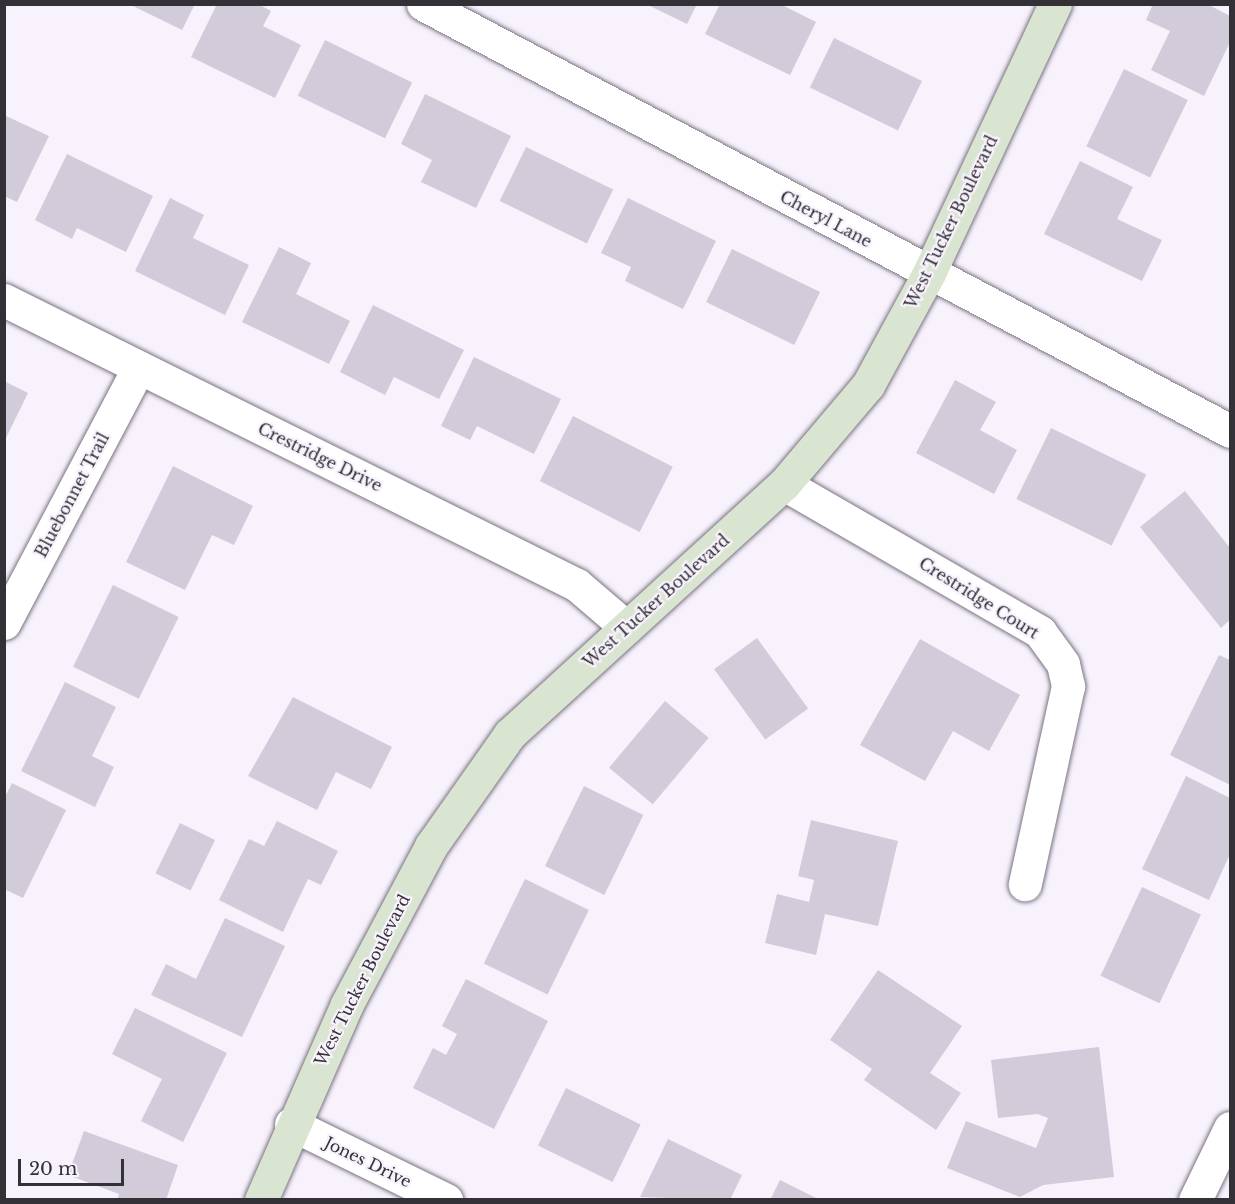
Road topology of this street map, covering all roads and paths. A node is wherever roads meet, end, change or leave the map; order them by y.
1 (423, 4) edge
2 (1055, 4) edge
3 (929, 273) junction
4 (4, 300) edge
5 (139, 367) junction
6 (1230, 430) edge
7 (784, 484) junction
8 (4, 623) edge
9 (626, 627) junction
10 (1025, 884) dead end
11 (291, 1124) junction
12 (1230, 1128) edge
13 (261, 1200) edge
14 (446, 1200) edge
15 (1195, 1200) edge

1 - 3 street, Cheryl Lane
2 - 3 street, West Tucker Boulevard
3 - 6 street, Cheryl Lane
3 - 7 street, West Tucker Boulevard
4 - 5 street, Crestridge Drive
5 - 8 street, Bluebonnet Trail
5 - 9 street, Crestridge Drive
7 - 9 street, West Tucker Boulevard
7 - 10 street, Crestridge Court
9 - 11 street, West Tucker Boulevard
11 - 13 street, West Tucker Boulevard
11 - 14 street, Jones Drive
12 - 15 street

